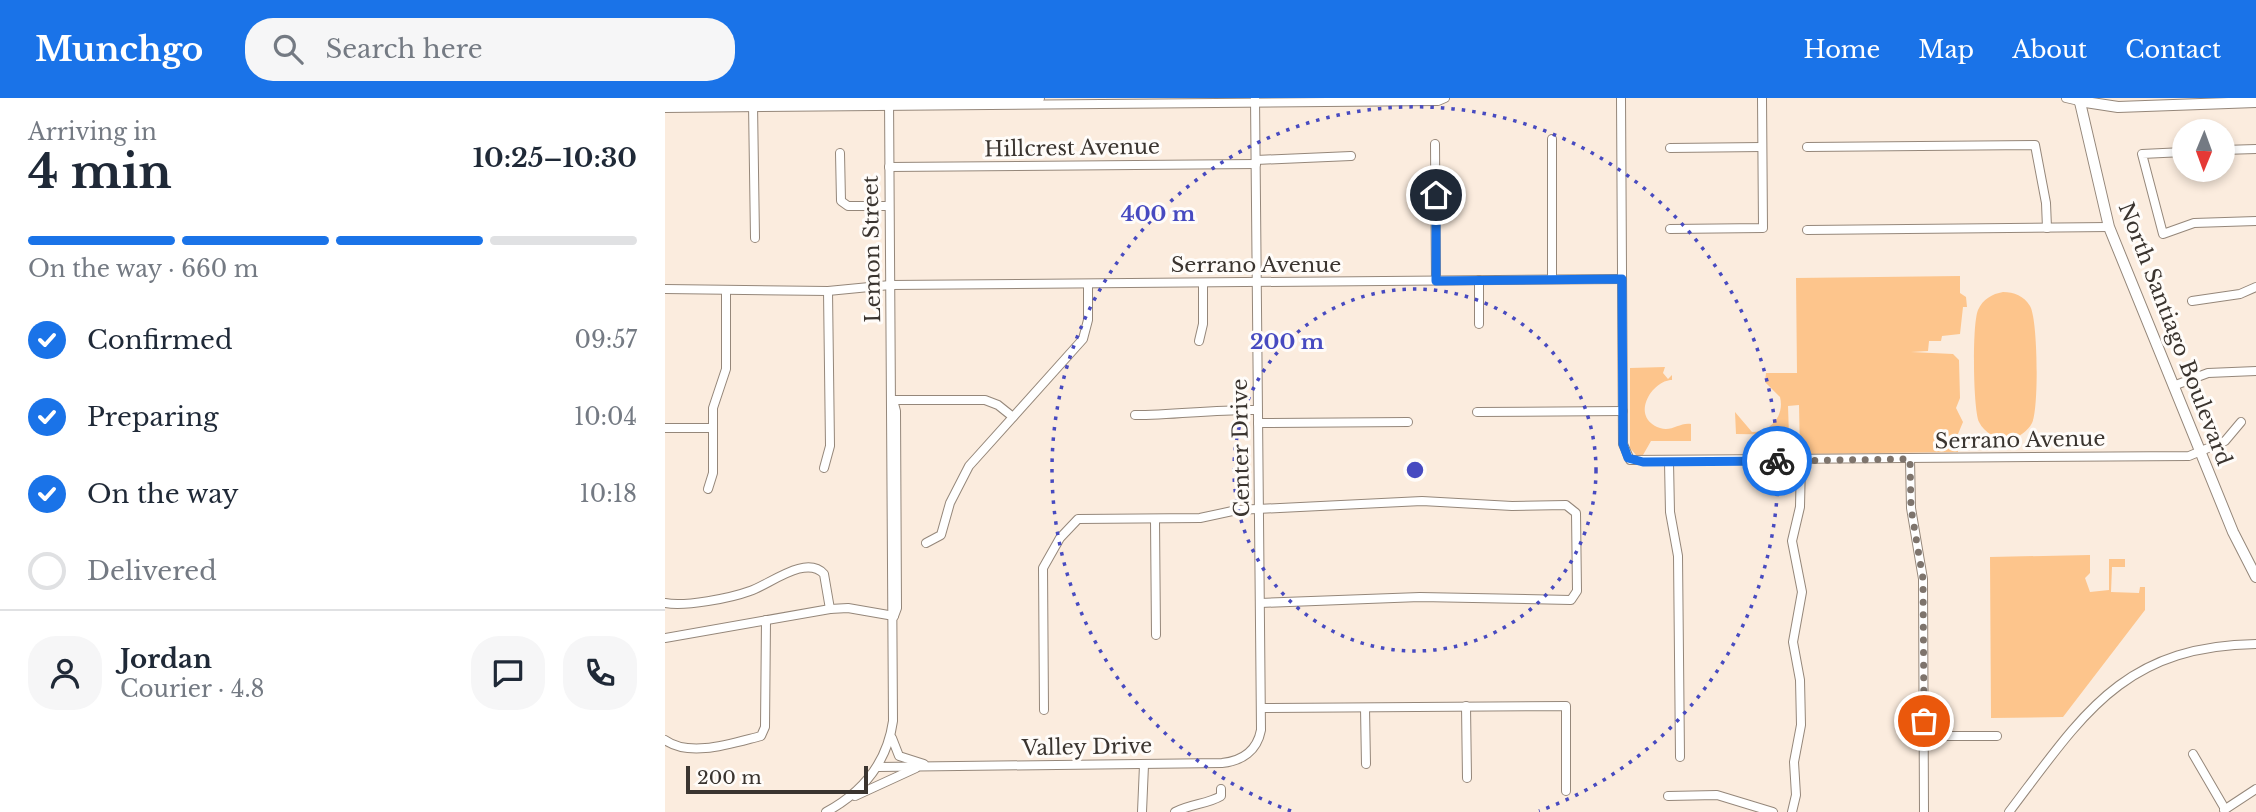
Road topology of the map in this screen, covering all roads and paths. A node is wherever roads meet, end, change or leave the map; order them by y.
1 (1039, 98) edge
2 (1445, 98) edge
3 (1621, 98) edge
4 (1762, 98) edge
5 (2066, 98) edge
6 (1255, 100) edge
7 (1370, 100) edge
8 (2079, 100) edge
9 (665, 101) edge
10 (889, 101) edge
11 (1096, 101) edge
12 (1030, 102) edge
13 (2256, 102) edge
14 (753, 104) junction
15 (665, 108) edge
16 (1552, 139) dead end
17 (1435, 145) dead end
18 (1762, 147) junction
19 (1807, 147) dead end
20 (1670, 148) dead end
21 (2256, 149) edge
22 (2235, 150) edge
23 (840, 153) dead end
24 (2172, 153) edge
25 (1351, 156) dead end
26 (1256, 162) junction
27 (889, 167) junction
28 (889, 206) junction
29 (2256, 221) edge
30 (2109, 227) junction
31 (2047, 228) junction
32 (1670, 229) dead end
33 (1807, 230) dead end
34 (754, 238) dead end
35 (1552, 279) junction
36 (1622, 279) junction
37 (1479, 280) junction
38 (1436, 281) junction
39 (1203, 282) junction
40 (1256, 282) junction
41 (1088, 284) junction
42 (890, 285) junction
43 (2256, 287) edge
44 (665, 289) edge
45 (726, 291) junction
46 (828, 292) junction
47 (2192, 301) dead end
48 (1479, 324) dead end
49 (1199, 341) dead end
50 (2256, 371) edge
51 (2173, 386) junction
52 (893, 400) junction
53 (1257, 410) junction
54 (1623, 411) junction
55 (1478, 412) dead end
56 (1135, 415) dead end
57 (1013, 417) junction
58 (1408, 422) dead end
59 (2241, 422) dead end
60 (1258, 423) junction
61 (665, 428) edge
62 (713, 428) junction
63 (2200, 453) junction
64 (1910, 459) junction
65 (1801, 460) junction
66 (1669, 462) junction
67 (824, 468) dead end
68 (708, 489) dead end
69 (1259, 509) junction
70 (1155, 520) junction
71 (926, 544) dead end
72 (2256, 577) edge
73 (665, 603) edge
74 (1260, 603) junction
75 (830, 609) junction
76 (894, 615) junction
77 (766, 620) junction
78 (1156, 635) dead end
79 (665, 638) edge
80 (2256, 644) edge
81 (1467, 706) junction
82 (1261, 708) junction
83 (1365, 708) junction
84 (1044, 710) dead end
85 (891, 735) junction
86 (1924, 736) junction
87 (1997, 736) dead end
88 (665, 740) edge
89 (1250, 752) joint
90 (2193, 754) dead end
91 (1680, 757) dead end
92 (1366, 764) dead end
93 (1144, 765) junction
94 (926, 766) junction
95 (878, 767) junction
96 (1467, 778) dead end
97 (1221, 789) dead end
98 (2256, 789) edge
99 (1566, 791) dead end
100 (852, 796) junction
101 (1668, 796) dead end
102 (2224, 810) edge
103 (826, 812) edge
104 (1142, 812) edge
105 (1175, 812) edge
106 (1773, 812) edge
107 (1792, 812) edge
108 (1924, 812) edge
109 (2009, 812) edge

1 - 12 street
2 - 7 street
3 - 36 street
4 - 18 street
5 - 8 street
6 - 7 street
6 - 11 street
6 - 26 street, Center Drive
8 - 13 main road
8 - 30 main road, North Santiago Boulevard
9 - 14 street
10 - 12 street
10 - 14 street
10 - 27 street, Lemon Street
11 - 12 street
14 - 15 street
14 - 34 street
16 - 35 street
17 - 38 street
18 - 20 street
18 - 32 street
19 - 31 street
21 - 22 street
23 - 28 street
24 - 29 street
25 - 26 street, Hillcrest Avenue
26 - 27 street, Hillcrest Avenue
26 - 40 street, Center Drive
27 - 28 street, Lemon Street
28 - 42 street, Lemon Street
30 - 31 street
30 - 51 main road, North Santiago Boulevard
31 - 33 street
35 - 36 street, Serrano Avenue
35 - 37 street, Serrano Avenue
36 - 54 street
37 - 38 street, Serrano Avenue
37 - 48 street
38 - 40 street, Serrano Avenue
39 - 40 street, Serrano Avenue
39 - 41 street, Serrano Avenue
39 - 49 street
40 - 53 street, Center Drive
41 - 42 street, Serrano Avenue
41 - 57 street
42 - 46 street, Serrano Avenue
42 - 52 street, Lemon Street
43 - 47 street
44 - 45 street, Serrano Avenue
45 - 46 street, Serrano Avenue
45 - 62 street
46 - 67 street
50 - 51 street
51 - 63 main road, North Santiago Boulevard
52 - 57 street
52 - 76 street, Lemon Street
53 - 56 street
53 - 60 street, Center Drive
54 - 55 street
54 - 66 street, Serrano Avenue
57 - 71 street
58 - 60 street
59 - 63 street
60 - 69 street, Center Drive
61 - 62 street
62 - 68 street
63 - 64 street, Serrano Avenue
63 - 72 main road, North Santiago Boulevard
64 - 65 street, Serrano Avenue
64 - 86 street
65 - 66 street, Serrano Avenue
65 - 107 street
66 - 91 street
69 - 70 street
69 - 74 street, Center Drive
69 - 74 street
70 - 78 street
70 - 84 street
73 - 75 street
74 - 82 street, Center Drive
75 - 76 street
75 - 77 street
76 - 85 street, Lemon Street
77 - 79 street
77 - 88 street
80 - 109 street
81 - 83 street
81 - 96 street
81 - 99 street
82 - 83 street
82 - 89 street, Center Drive
83 - 92 street
85 - 94 street
85 - 95 street, Lemon Street
86 - 87 street
86 - 108 street
89 - 93 street, Valley Drive
90 - 102 street
93 - 94 street, Valley Drive
93 - 104 street
94 - 95 street, Valley Drive
94 - 100 street, Valley Drive
95 - 100 street, Valley Drive
97 - 105 street
98 - 102 street
100 - 103 street, Valley Drive
101 - 106 street

